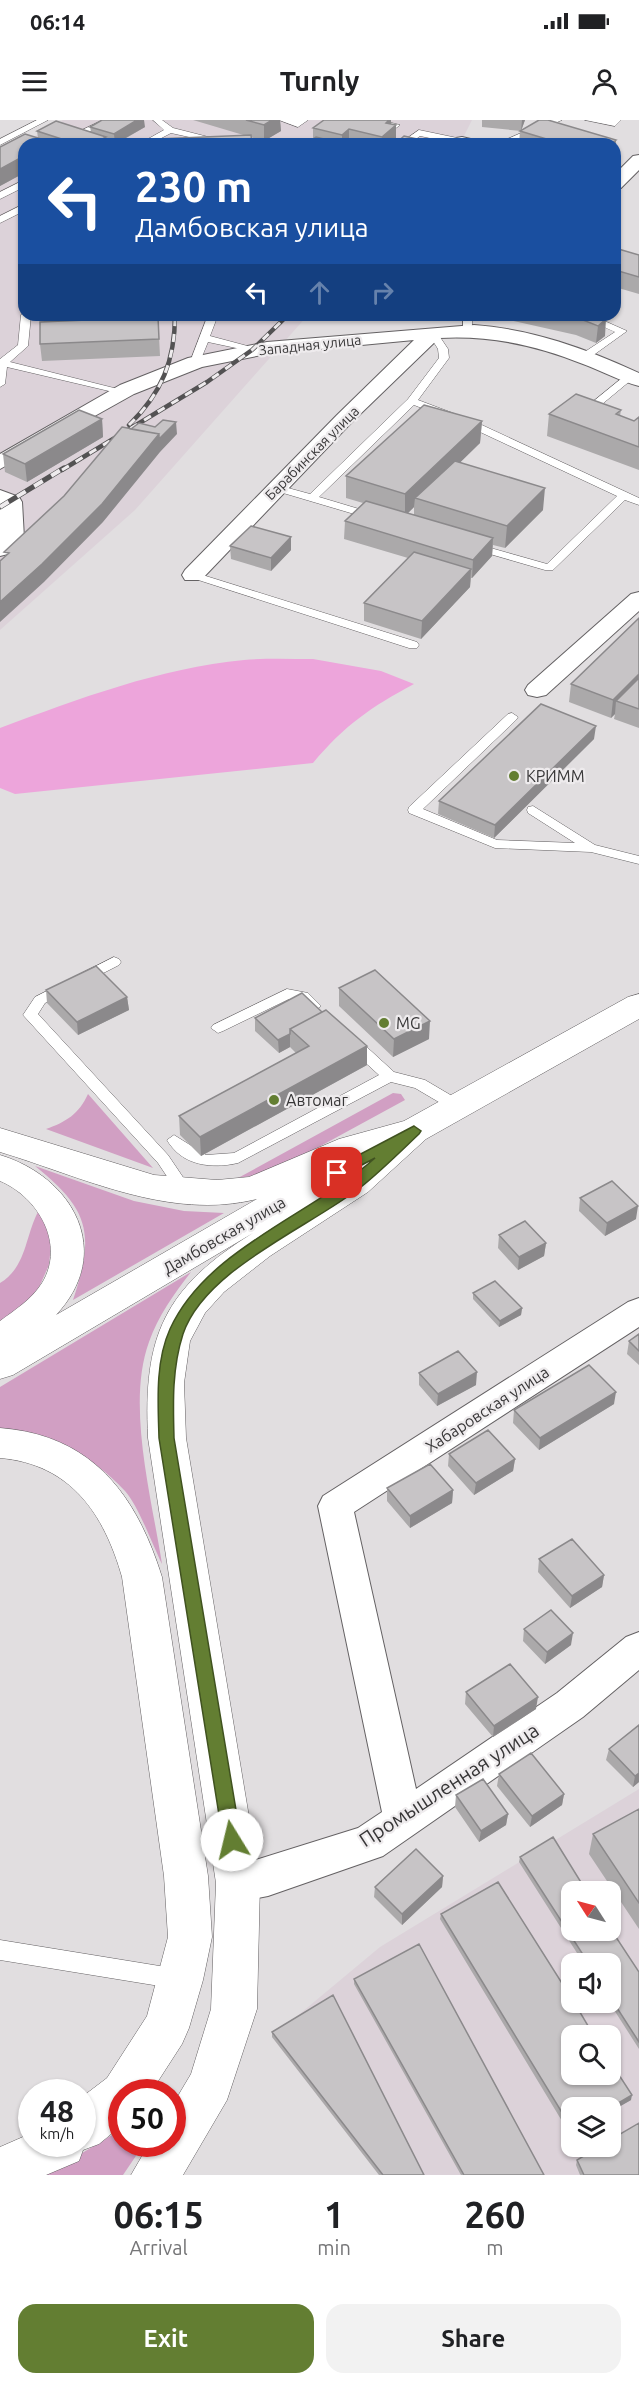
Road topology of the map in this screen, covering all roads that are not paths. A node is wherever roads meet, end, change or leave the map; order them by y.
1 (44, 120) edge
2 (110, 120) edge
3 (158, 120) edge
4 (283, 120) edge
5 (304, 120) edge
6 (364, 120) edge
7 (558, 120) edge
8 (589, 120) edge
9 (617, 120) edge
10 (397, 122) edge
11 (170, 130) junction
12 (82, 132) edge
13 (419, 133) junction
14 (155, 138) edge
15 (205, 138) edge
16 (412, 138) edge
17 (442, 138) edge
18 (514, 138) edge
19 (0, 142) edge
20 (639, 160) edge
21 (621, 185) edge
22 (18, 186) edge
23 (0, 196) edge
24 (18, 210) edge
25 (0, 219) edge
26 (25, 321) edge
27 (210, 321) edge
28 (597, 321) edge
29 (468, 323) edge
30 (433, 333) junction
31 (203, 338) junction
32 (252, 350) junction
33 (584, 357) junction
34 (1, 362) edge
35 (195, 362) junction
36 (635, 378) edge
37 (0, 384) edge
38 (122, 393) junction
39 (412, 401) junction
40 (598, 415) edge
41 (0, 463) edge
42 (277, 488) junction
43 (623, 496) junction
44 (0, 497) edge
45 (312, 498) junction
46 (639, 502) edge
47 (391, 522) edge
48 (459, 542) edge
49 (0, 549) edge
50 (193, 575) joint
51 (639, 599) edge
52 (413, 645) dead end
53 (537, 690) dead end
54 (512, 717) dead end
55 (533, 810) dead end
56 (591, 848) junction
57 (639, 860) edge
58 (114, 962) dead end
59 (639, 1005) edge
60 (329, 1020) edge
61 (218, 1028) dead end
62 (346, 1036) edge
63 (389, 1076) junction
64 (459, 1107) junction
65 (414, 1131) junction
66 (0, 1140) edge
67 (174, 1140) dead end
68 (0, 1167) edge
69 (185, 1192) junction
70 (639, 1311) edge
71 (0, 1340) edge
72 (0, 1365) edge
73 (0, 1443) edge
74 (639, 1648) edge
75 (404, 1819) junction
76 (238, 1883) junction
77 (0, 1950) edge
78 (181, 1980) junction
79 (133, 2079) edge
80 (108, 2106) edge
81 (96, 2116) edge
82 (32, 2157) edge
83 (0, 2171) edge
84 (155, 2175) edge

1 - 19 lane
2 - 12 lane
3 - 11 lane
4 - 5 lane
6 - 10 lane
7 - 18 lane
8 - 9 lane
10 - 13 lane
11 - 14 lane
11 - 15 lane
13 - 16 lane
13 - 17 lane
20 - 21 street
22 - 23 lane
24 - 25 lane
26 - 34 lane
27 - 31 lane
28 - 33 lane
29 - 30 street, Западная улица
29 - 33 street, Западная улица
30 - 32 street, Западная улица
30 - 39 lane
30 - 42 street, Барабинская улица
31 - 32 lane
31 - 35 lane
32 - 35 street, Западная улица
33 - 36 street, Западная улица
34 - 37 lane
34 - 38 lane
35 - 38 street, Западная улица
36 - 40 lane
38 - 41 street, Западная улица
39 - 43 lane
39 - 45 lane
42 - 45 lane
42 - 50 street, Барабинская улица
43 - 46 lane
43 - 48 lane
44 - 49 street
45 - 47 lane
50 - 52 lane
51 - 53 street
54 - 56 lane
55 - 56 lane
56 - 57 lane
58 - 69 lane
59 - 64 main road, Дамбовская улица
60 - 61 lane
62 - 63 lane
63 - 64 lane
63 - 67 lane
64 - 65 main road, Дамбовская улица
65 - 69 main road
65 - 72 main road, Дамбовская улица
65 - 76 main road
66 - 69 main road
68 - 71 main road
70 - 75 street, Хабаровская улица
73 - 78 main road
74 - 75 street, Промышленная улица
75 - 76 street, Промышленная улица
76 - 84 main road
77 - 78 lane
78 - 79 main road
80 - 81 main road
82 - 83 main road

